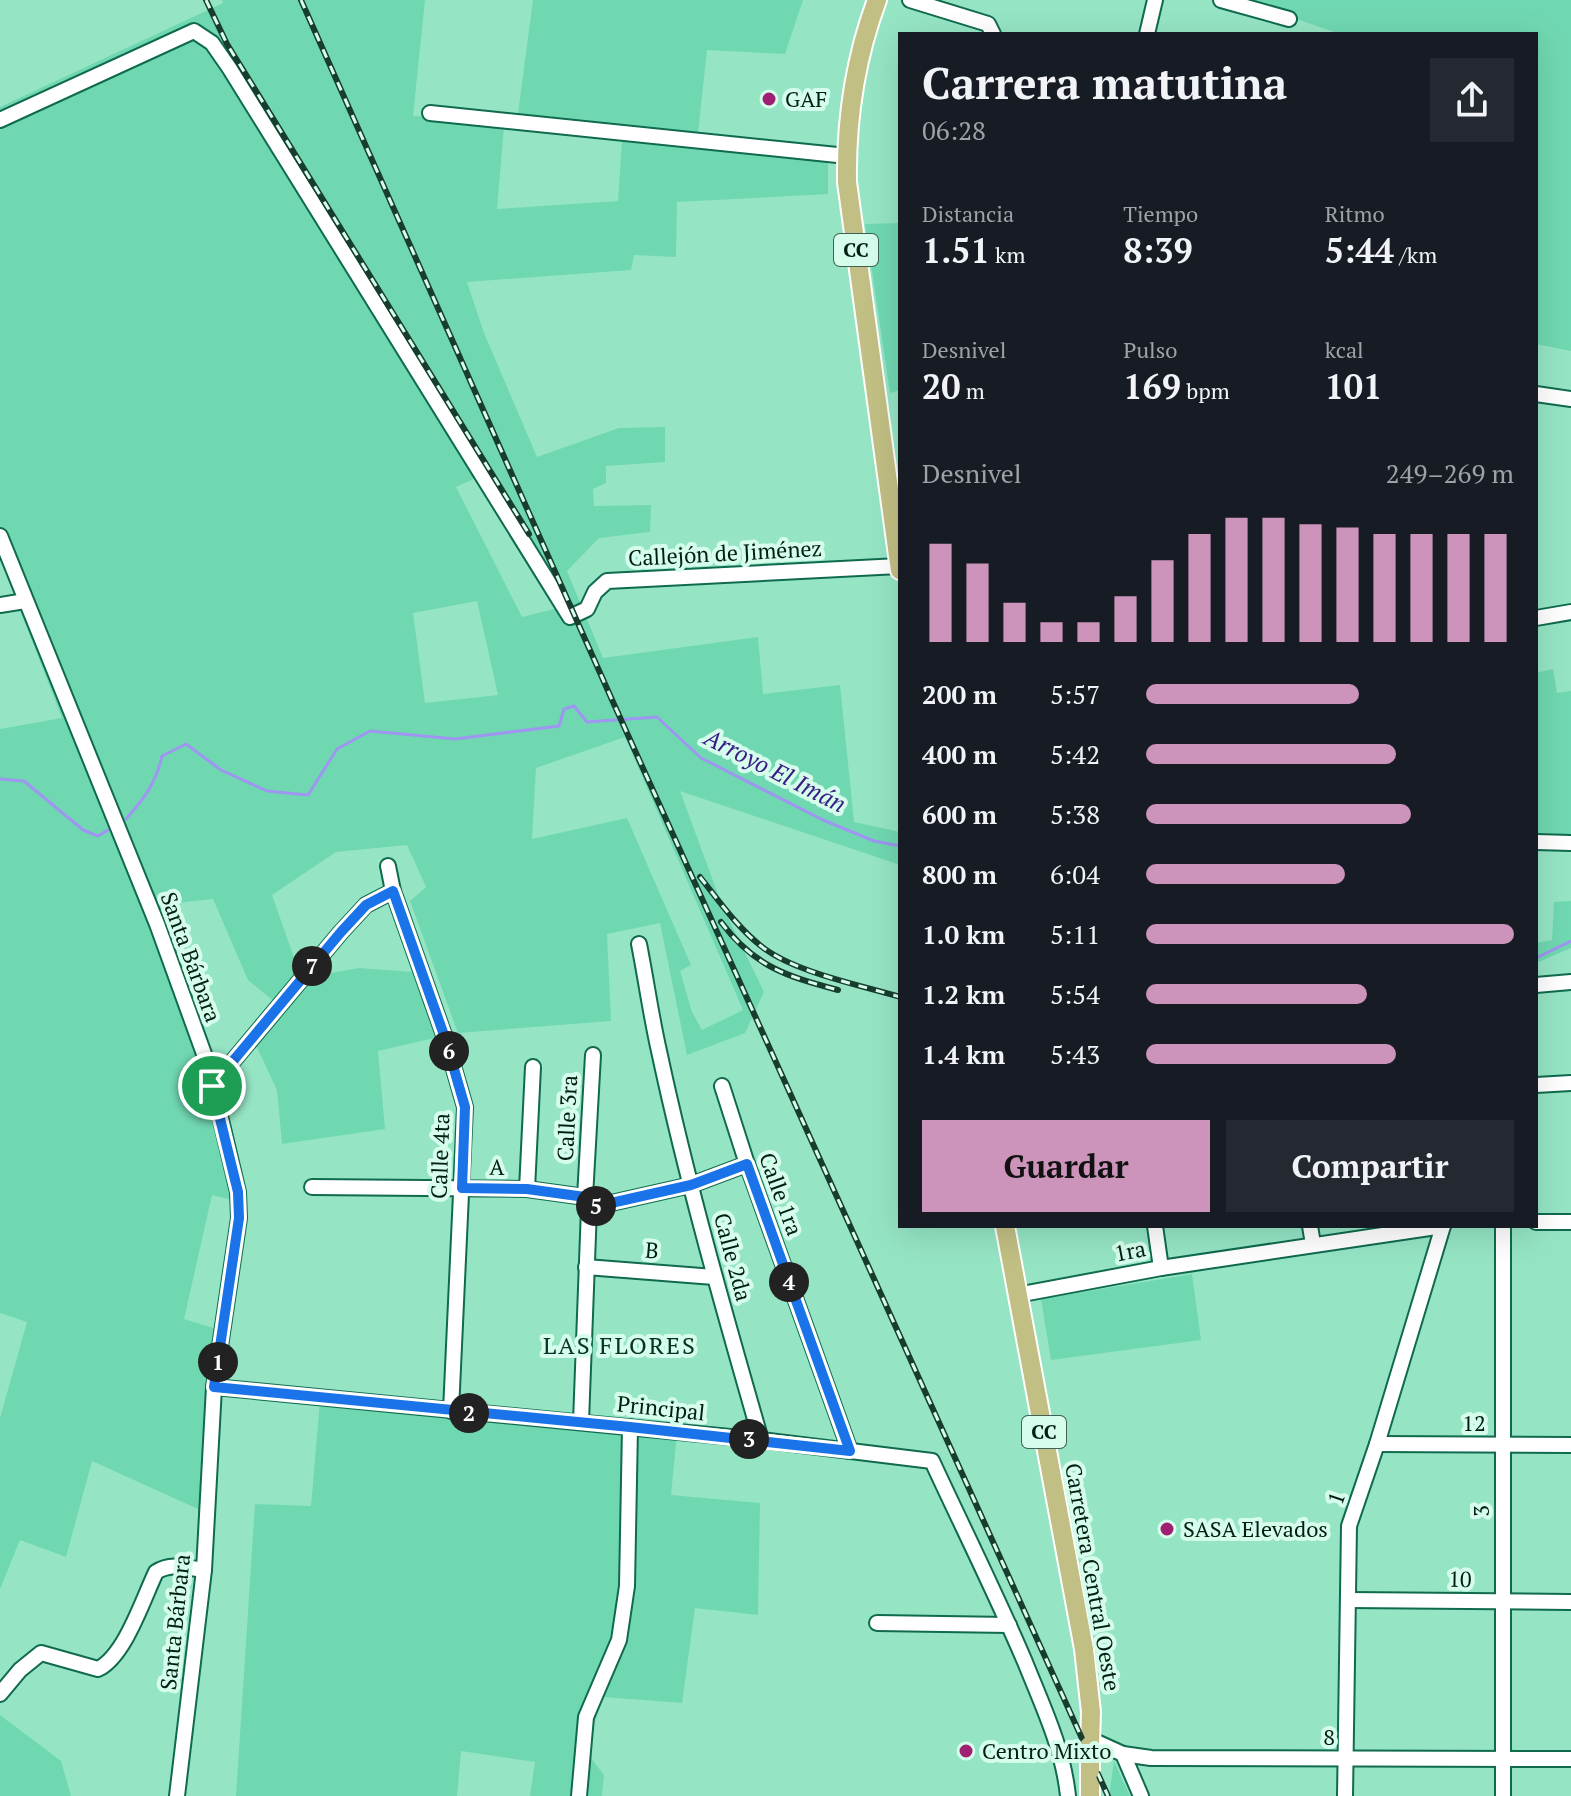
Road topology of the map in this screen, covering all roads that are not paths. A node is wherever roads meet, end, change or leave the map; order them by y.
1 (877, 0) edge
2 (910, 0) edge
3 (1155, 0) edge
4 (1221, 0) edge
5 (1289, 19) dead end
6 (992, 32) edge
7 (1147, 32) edge
8 (430, 113) dead end
9 (0, 120) edge
10 (847, 156) junction
11 (1538, 394) edge
12 (1571, 399) edge
13 (896, 501) edge
14 (898, 534) edge
15 (0, 536) edge
16 (898, 568) edge
17 (25, 601) junction
18 (0, 605) edge
19 (1571, 612) edge
20 (1538, 618) edge
21 (1538, 842) edge
22 (1571, 843) edge
23 (388, 866) dead end
24 (393, 891) junction
25 (639, 944) dead end
26 (1571, 982) edge
27 (1538, 985) edge
28 (593, 1055) dead end
29 (533, 1067) dead end
30 (1571, 1083) edge
31 (1538, 1085) edge
32 (212, 1086) junction
33 (722, 1086) dead end
34 (747, 1164) junction
35 (691, 1185) junction
36 (312, 1187) dead end
37 (462, 1188) junction
38 (527, 1189) junction
39 (587, 1202) junction
40 (1538, 1222) edge
41 (1571, 1222) edge
42 (1005, 1228) edge
43 (1155, 1228) edge
44 (1310, 1228) edge
45 (1429, 1228) edge
46 (1442, 1228) edge
47 (1503, 1228) edge
48 (1313, 1244) junction
49 (586, 1267) junction
50 (1161, 1268) junction
51 (714, 1277) junction
52 (1017, 1295) junction
53 (214, 1387) junction
54 (451, 1411) junction
55 (581, 1422) junction
56 (630, 1427) junction
57 (761, 1440) junction
58 (1377, 1444) junction
59 (1503, 1445) junction
60 (1571, 1445) edge
61 (850, 1451) junction
62 (204, 1570) junction
63 (1348, 1600) junction
64 (1503, 1601) junction
65 (1571, 1602) edge
66 (877, 1623) dead end
67 (1009, 1625) junction
68 (0, 1694) edge
69 (1090, 1742) junction
70 (1123, 1754) junction
71 (1503, 1758) junction
72 (1571, 1759) edge
73 (1345, 1760) junction
74 (177, 1796) edge
75 (579, 1796) edge
76 (1068, 1796) edge
77 (1090, 1796) edge
78 (1141, 1796) edge
79 (1345, 1796) edge
80 (1503, 1796) edge

1 - 10 main road, CC
2 - 6 street
3 - 7 street
4 - 5 street
8 - 10 street
9 - 16 street, Callejón de Jiménez
10 - 13 main road, CC
11 - 12 street
13 - 14 main road, CC
15 - 17 street, Santa Bárbara
17 - 18 street
17 - 32 street, Santa Bárbara
19 - 20 street
21 - 22 street
23 - 24 street, Calle 4ta
24 - 32 street
24 - 37 street, Calle 4ta
25 - 35 street, Calle 2da
26 - 27 street
28 - 39 street, Calle 3ra
29 - 38 street
30 - 31 street
32 - 53 street, Santa Bárbara
33 - 34 street, Calle 1ra
34 - 35 street, A
34 - 61 street, Calle 1ra
35 - 39 street, A
35 - 51 street, Calle 2da
36 - 37 street, A
37 - 38 street, A
37 - 54 street, Calle 4ta
38 - 39 street, A
39 - 49 street, Calle 3ra
40 - 41 street
42 - 52 main road, Carretera Central Oeste / CC
43 - 50 street
44 - 48 street
45 - 48 street, 1ra
46 - 58 street, 1
47 - 59 street, 3
48 - 50 street, 1ra
49 - 51 street, B
49 - 55 street, Calle 3ra
50 - 52 street, 1ra
51 - 57 street, Calle 2da
52 - 69 main road, Carretera Central Oeste / CC
53 - 54 street, Principal
53 - 62 street, Santa Bárbara
54 - 55 street, Principal
55 - 56 street, Principal
56 - 57 street, Principal
56 - 75 street
57 - 61 street, Principal
58 - 59 street, 12
58 - 63 street, 1
59 - 60 street, 12
59 - 64 street, 3
61 - 67 street, Principal
62 - 68 street
62 - 74 street, Santa Bárbara
63 - 64 street, 10
63 - 73 street, 1
64 - 65 street, 10
64 - 71 street, 3
66 - 67 street
67 - 76 street, Principal
69 - 70 street, 8
69 - 77 main road, Carretera Central Oeste / CC, bridge
70 - 73 street, 8
70 - 78 street
71 - 72 street, 8
71 - 73 street, 8
71 - 80 street, 3
73 - 79 street, 1

